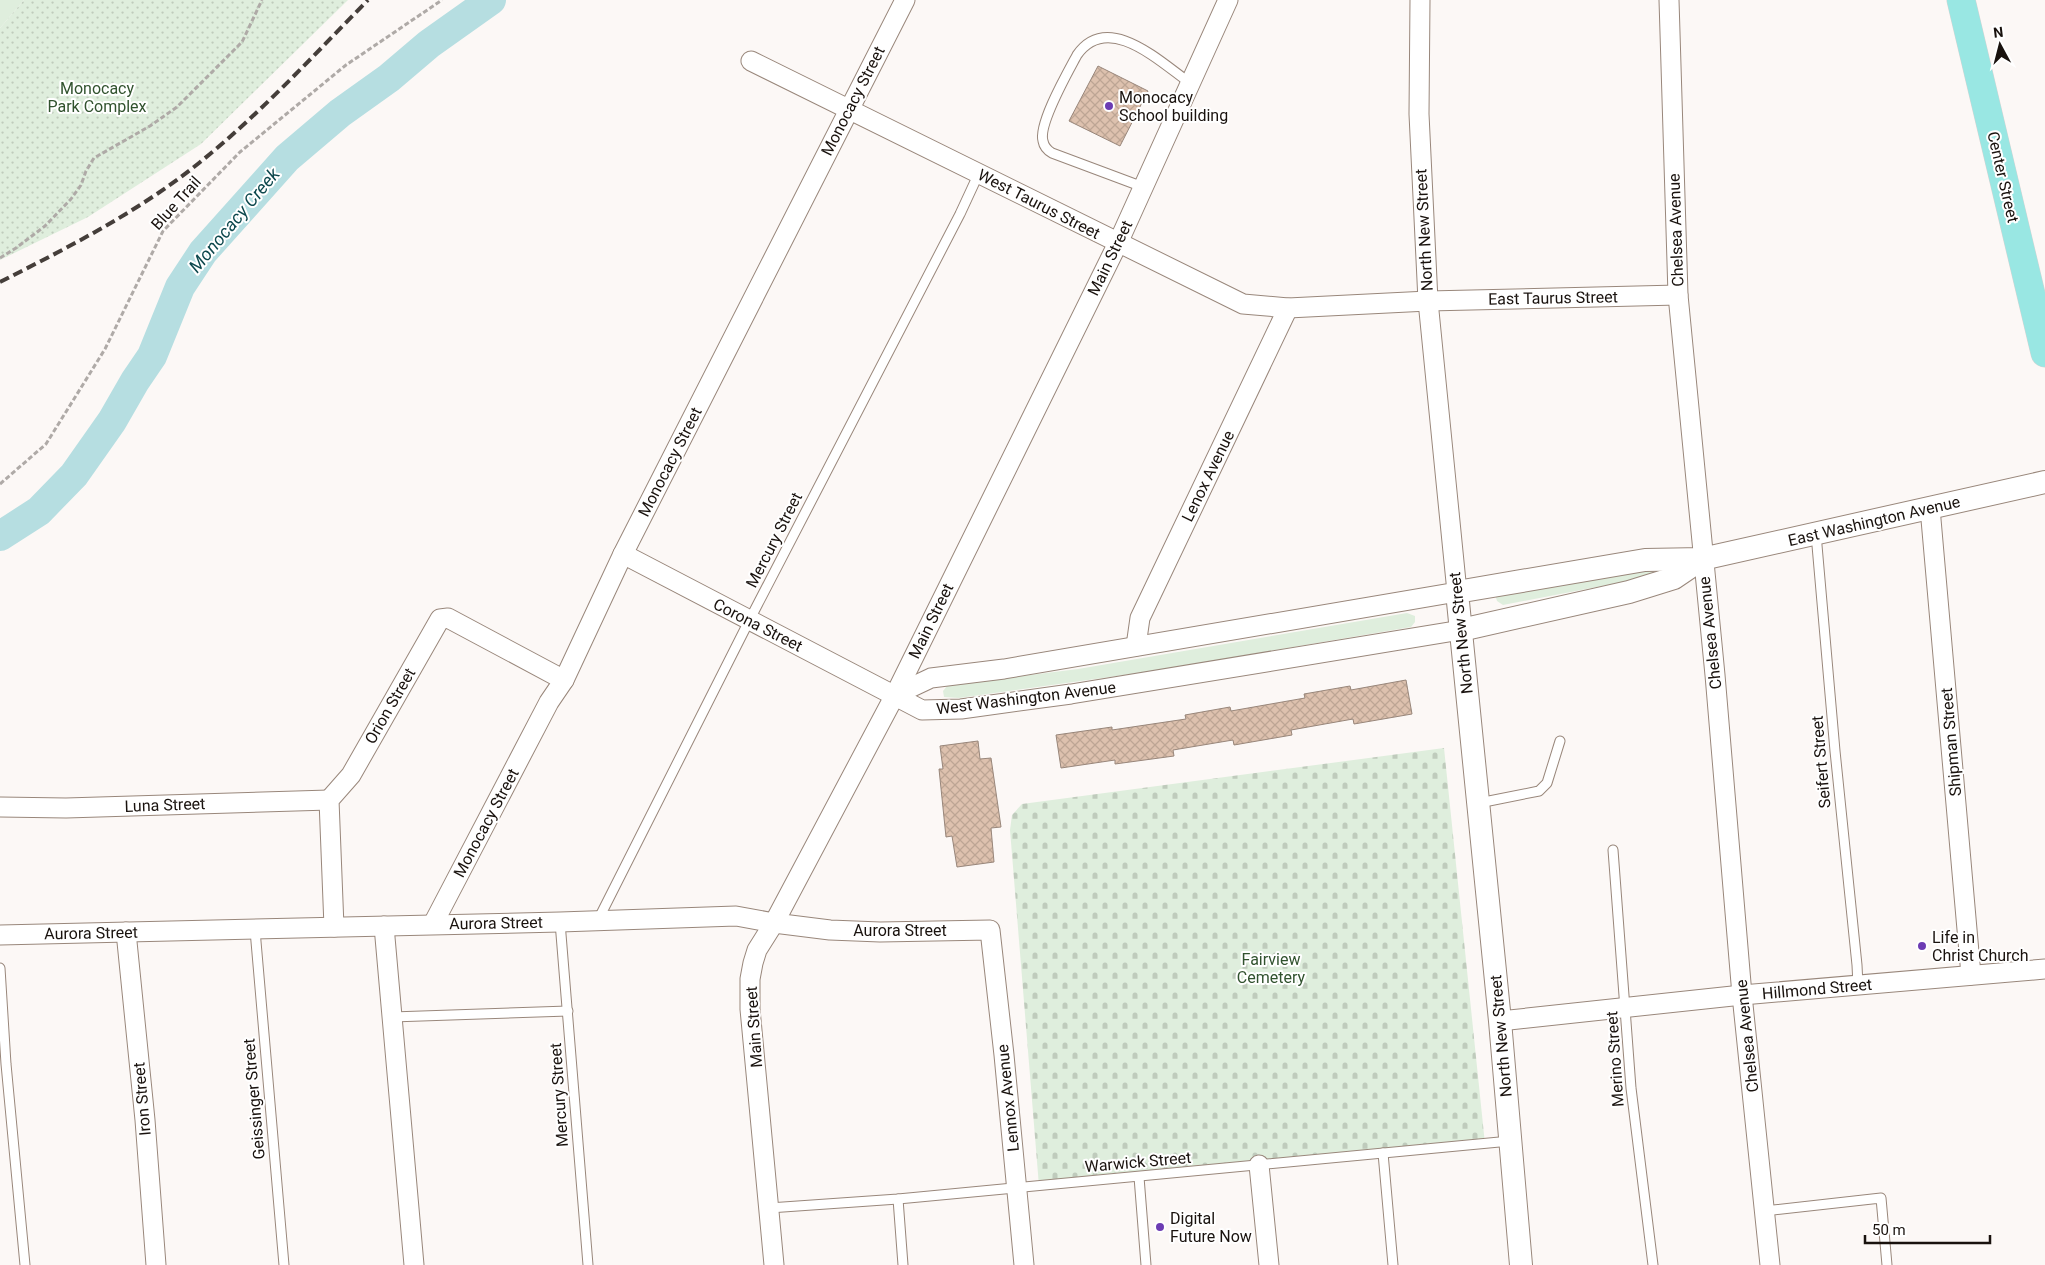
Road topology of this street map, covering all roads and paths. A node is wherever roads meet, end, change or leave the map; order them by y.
1 (262, 0) edge
2 (442, 0) edge
3 (906, 0) edge
4 (1228, 0) edge
5 (1420, 0) edge
6 (1669, 0) edge
7 (1961, 0) edge
8 (751, 61) dead end
9 (1190, 83) junction
10 (849, 110) junction
11 (978, 173) junction
12 (1143, 187) junction
13 (1118, 243) junction
14 (0, 258) edge
15 (1678, 295) junction
16 (1428, 301) junction
17 (1288, 308) junction
18 (2042, 323) edge
19 (2045, 353) edge
20 (2045, 482) edge
21 (0, 484) edge
22 (1930, 508) junction
23 (1816, 534) junction
24 (623, 554) junction
25 (1702, 559) junction
26 (1457, 592) junction
27 (749, 621) junction
28 (1461, 630) junction
29 (1136, 646) junction
30 (564, 680) junction
31 (894, 695) junction
32 (1560, 740) dead end
33 (329, 800) junction
34 (1478, 803) junction
35 (0, 808) edge
36 (1612, 850) dead end
37 (598, 921) junction
38 (560, 922) junction
39 (774, 923) junction
40 (433, 924) junction
41 (384, 926) junction
42 (334, 927) junction
43 (255, 930) junction
44 (990, 930) joint
45 (126, 932) junction
46 (0, 935) edge
47 (0, 968) edge
48 (2045, 969) edge
49 (1971, 975) junction
50 (1858, 986) junction
51 (1742, 995) junction
52 (1626, 1009) junction
53 (568, 1011) junction
54 (392, 1017) junction
55 (1500, 1021) junction
56 (1510, 1141) junction
57 (1383, 1153) junction
58 (1259, 1165) junction
59 (1139, 1177) junction
60 (1017, 1188) junction
61 (898, 1199) junction
62 (769, 1208) junction
63 (1764, 1211) junction
64 (25, 1265) edge
65 (156, 1265) edge
66 (284, 1265) edge
67 (414, 1265) edge
68 (588, 1265) edge
69 (774, 1265) edge
70 (903, 1265) edge
71 (1024, 1265) edge
72 (1146, 1265) edge
73 (1268, 1265) edge
74 (1393, 1265) edge
75 (1521, 1265) edge
76 (1653, 1265) edge
77 (1770, 1265) edge
78 (1887, 1265) edge

1 - 14 path
2 - 21 path, Blue Trail
3 - 10 street, Monocacy Street
4 - 9 street, Main Street
5 - 16 street, North New Street
6 - 15 street, Chelsea Avenue
7 - 18 main road, Center Street
8 - 10 street, West Taurus Street
9 - 12 street, Main Street
9 - 12 lane
10 - 11 street, West Taurus Street
10 - 24 street, Monocacy Street
11 - 13 street, West Taurus Street
11 - 27 lane, Mercury Street
12 - 13 street, Main Street
13 - 17 street, West Taurus Street
13 - 31 street, Main Street
15 - 16 street, East Taurus Street
15 - 25 street, Chelsea Avenue
16 - 17 street, West Taurus Street
16 - 26 street, North New Street
17 - 29 street, Lenox Avenue
18 - 19 main road, Center Street
20 - 22 street, East Washington Avenue
22 - 23 street, East Washington Avenue
22 - 49 street, Shipman Street
23 - 25 street, East Washington Avenue
23 - 50 lane, Seifert Street
24 - 27 street, Corona Street
24 - 30 street, Monocacy Street
25 - 26 street, East Washington Avenue
25 - 28 street, East Washington Avenue
25 - 51 street, Chelsea Avenue
26 - 28 street, North New Street
26 - 29 street, West Washington Avenue
27 - 31 street, Corona Street
27 - 37 lane, Mercury Street
28 - 31 street, West Washington Avenue
28 - 34 street, North New Street
29 - 31 street, West Washington Avenue
30 - 33 street, Orion Street
30 - 40 street, Monocacy Street
31 - 39 street, Main Street
32 - 34 lane
33 - 35 street, Luna Street
33 - 42 street
34 - 55 street, North New Street
36 - 52 lane, Merino Street
37 - 38 street, Aurora Street
37 - 39 street, Aurora Street
38 - 40 street, Aurora Street
38 - 53 lane, Mercury Street
39 - 44 street, Aurora Street
39 - 62 street, Main Street
40 - 41 street, Aurora Street
41 - 42 street, Aurora Street
41 - 54 street
42 - 43 street, Aurora Street
43 - 45 street, Aurora Street
43 - 66 lane, Geissinger Street
44 - 60 street, Lennox Avenue
45 - 46 street, Aurora Street
45 - 65 street, Iron Street
47 - 64 lane
48 - 49 street, Hillmond Street
49 - 50 street, Hillmond Street
50 - 51 street, Hillmond Street
51 - 52 street, Hillmond Street
51 - 63 street, Chelsea Avenue
52 - 55 street, Hillmond Street
52 - 76 lane, Merino Street
53 - 54 lane
53 - 68 lane, Mercury Street
54 - 67 street
55 - 56 street, North New Street
56 - 57 lane, Warwick Street
56 - 75 street, North New Street
57 - 58 lane, Warwick Street
57 - 74 lane
58 - 59 lane, Warwick Street
58 - 73 street
59 - 60 lane, Warwick Street
59 - 72 lane
60 - 61 lane, Warwick Street
60 - 71 street, Lennox Avenue
61 - 62 lane, Warwick Street
61 - 70 lane
62 - 69 street, Main Street
63 - 77 street, Chelsea Avenue
63 - 78 lane

